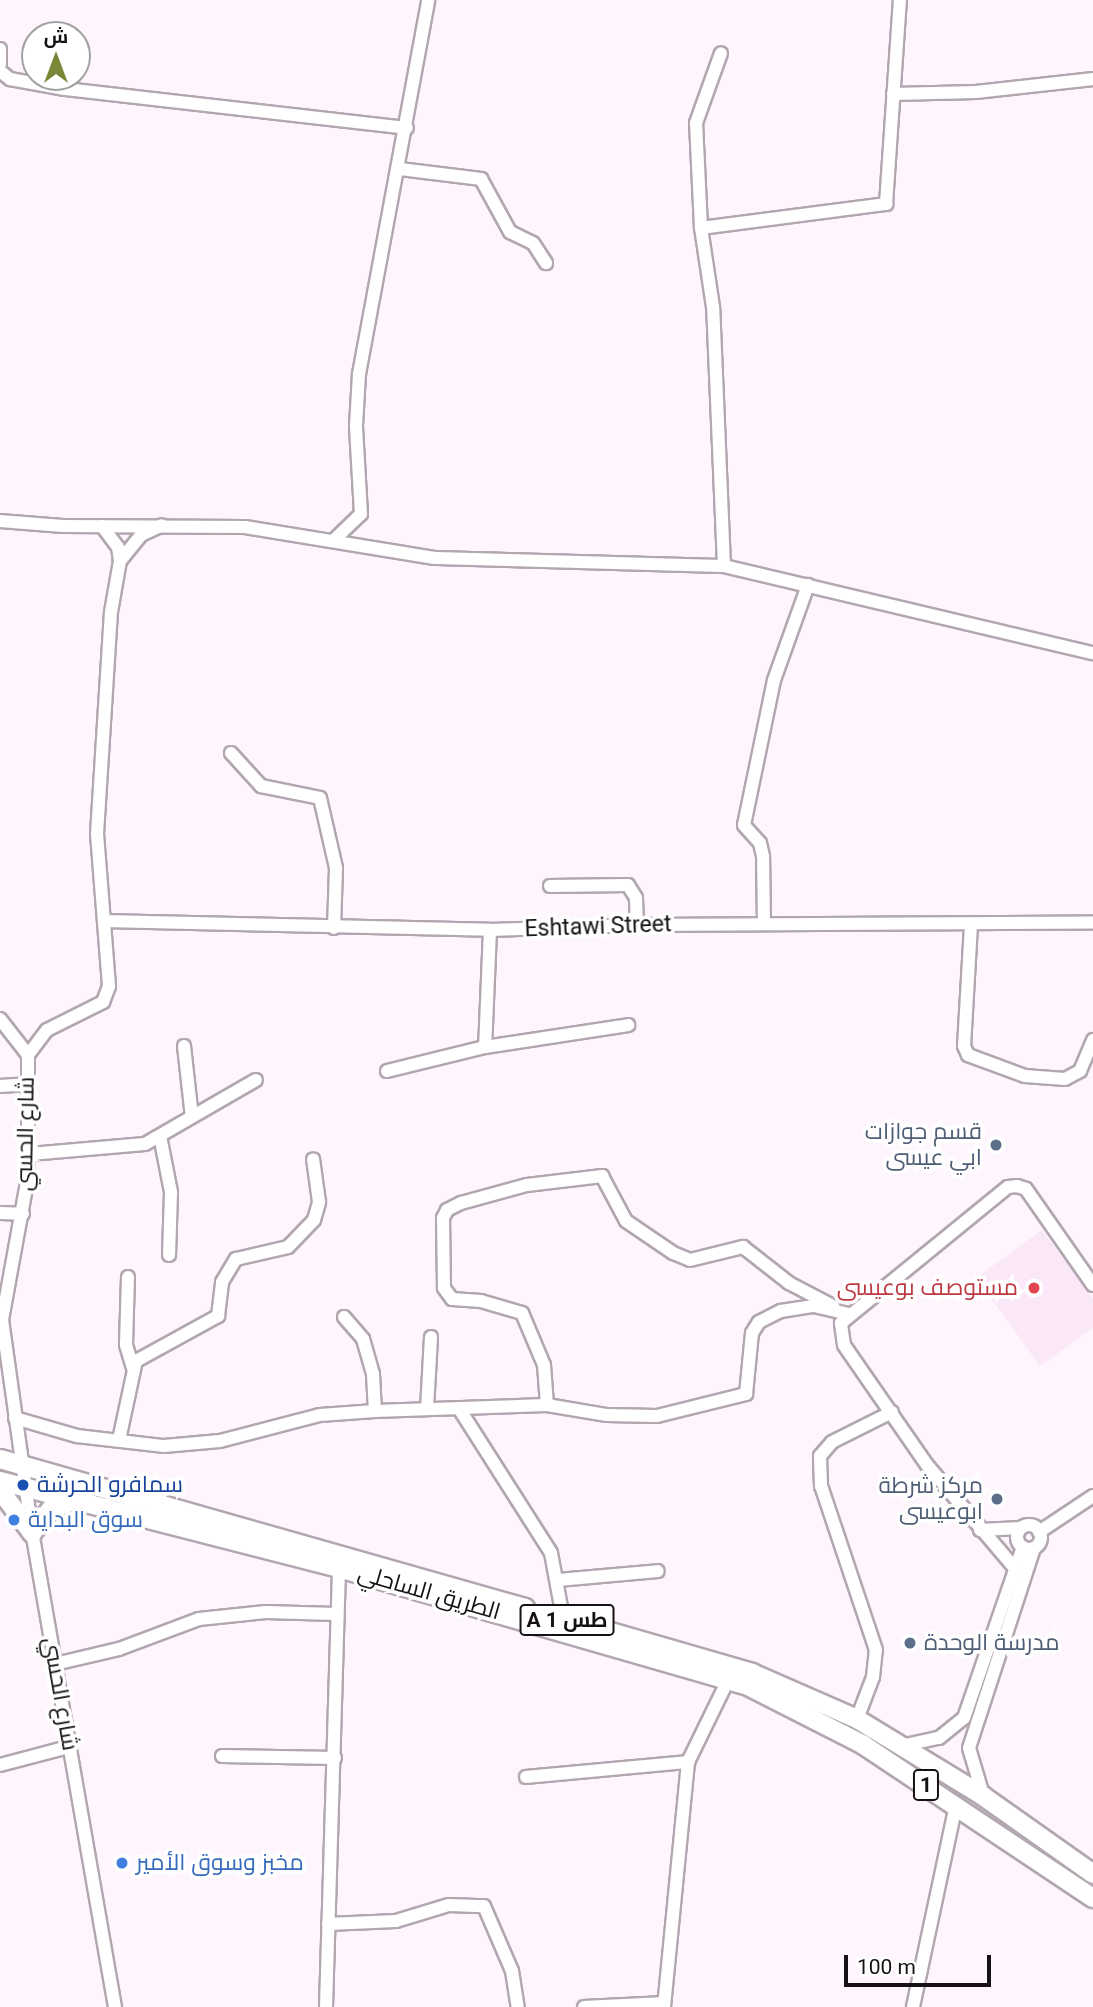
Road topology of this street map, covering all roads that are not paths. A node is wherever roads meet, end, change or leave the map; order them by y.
1 (428, 0) edge
2 (900, 0) edge
3 (0, 49) edge
4 (721, 54) dead end
5 (0, 64) edge
6 (0, 71) edge
7 (1093, 79) edge
8 (892, 94) junction
9 (407, 128) junction
10 (400, 169) junction
11 (701, 228) junction
12 (546, 263) dead end
13 (0, 521) edge
14 (162, 525) junction
15 (102, 526) junction
16 (335, 539) junction
17 (120, 561) junction
18 (724, 566) junction
19 (807, 585) junction
20 (1093, 653) edge
21 (231, 753) dead end
22 (550, 886) dead end
23 (104, 921) junction
24 (1093, 923) edge
25 (764, 924) junction
26 (637, 925) junction
27 (971, 925) junction
28 (334, 928) junction
29 (490, 930) junction
30 (0, 1019) edge
31 (628, 1025) dead end
32 (1093, 1040) edge
33 (184, 1046) dead end
34 (485, 1048) junction
35 (28, 1055) junction
36 (387, 1071) dead end
37 (256, 1080) dead end
38 (26, 1084) junction
39 (0, 1086) edge
40 (192, 1117) junction
41 (160, 1136) junction
42 (30, 1154) junction
43 (313, 1159) dead end
44 (0, 1213) edge
45 (23, 1214) junction
46 (169, 1255) dead end
47 (128, 1277) dead end
48 (1092, 1282) edge
49 (3, 1300) edge
50 (849, 1314) junction
51 (344, 1317) dead end
52 (431, 1336) dead end
53 (133, 1368) junction
54 (547, 1405) junction
55 (427, 1409) junction
56 (375, 1410) junction
57 (460, 1410) junction
58 (892, 1412) junction
59 (15, 1418) junction
60 (118, 1440) junction
61 (0, 1459) edge
62 (22, 1465) junction
63 (0, 1482) edge
64 (26, 1489) junction
65 (0, 1490) edge
66 (1093, 1496) edge
67 (71, 1502) junction
68 (1021, 1528) junction
69 (980, 1530) junction
70 (1039, 1532) junction
71 (32, 1533) junction
72 (1025, 1546) junction
73 (999, 1548) junction
74 (1013, 1566) junction
75 (339, 1568) junction
76 (658, 1572) dead end
77 (558, 1580) junction
78 (336, 1614) junction
79 (563, 1618) junction
80 (55, 1664) junction
81 (727, 1680) junction
82 (750, 1687) joint
83 (857, 1719) junction
84 (905, 1745) junction
85 (68, 1747) junction
86 (222, 1756) dead end
87 (335, 1758) junction
88 (688, 1762) junction
89 (0, 1765) edge
90 (526, 1777) dead end
91 (983, 1796) junction
92 (956, 1804) junction
93 (1093, 1874) edge
94 (1093, 1898) edge
95 (328, 1924) junction
96 (664, 2005) edge
97 (115, 2007) edge
98 (326, 2007) edge
99 (518, 2007) edge
100 (584, 2007) edge
101 (913, 2007) edge

1 - 9 street
2 - 8 street
3 - 5 street
4 - 11 street
6 - 9 street
7 - 8 street
8 - 11 street
9 - 10 street
10 - 12 street
10 - 16 street
11 - 18 street
13 - 15 street
14 - 15 street
14 - 16 street
14 - 17 street
15 - 17 street
16 - 18 street
17 - 23 street, شارع الحسي
18 - 19 street
19 - 20 street
19 - 25 street
21 - 28 street
22 - 26 street
23 - 28 street, Eshtawi Street
23 - 35 street, شارع الحسي
24 - 27 street, Eshtawi Street
25 - 26 street, Eshtawi Street
25 - 27 street, Eshtawi Street
26 - 29 street, Eshtawi Street
27 - 32 street
28 - 29 street, Eshtawi Street
29 - 34 street
30 - 35 street
31 - 34 street
33 - 40 street
34 - 36 street
35 - 38 street, شارع الحسي
37 - 40 street
38 - 39 street
38 - 42 street, شارع الحسي
40 - 41 street
41 - 42 street
41 - 46 street
42 - 45 street, شارع الحسي
43 - 53 street
44 - 45 street
45 - 49 street, شارع الحسي
47 - 53 street
48 - 50 street
49 - 59 street, شارع الحسي
50 - 54 street
50 - 54 street
50 - 58 street
51 - 56 street
52 - 55 street
53 - 60 street
54 - 57 street
55 - 56 street
55 - 57 street
56 - 60 street
57 - 77 street
58 - 69 street
58 - 83 street
59 - 60 street
59 - 62 street, شارع الحسي
61 - 62 highway, الطريق الساحلي / A 1 طس
62 - 64 street, شارع الحسي
62 - 79 highway, الطريق الساحلي / A 1 طس
63 - 64 highway, الطريق الساحلي / A 1 طس
64 - 67 highway, الطريق الساحلي / A 1 طس
64 - 71 street, شارع الحسي
65 - 71 highway
66 - 70 street
67 - 71 highway
67 - 75 highway, الطريق الساحلي / A 1 طس
68 - 69 street
68 - 70 street
68 - 72 street
69 - 73 street
70 - 72 street
71 - 80 street, شارع الحسي
72 - 73 street
72 - 74 street
72 - 91 street
73 - 74 street
74 - 84 street
75 - 78 street
75 - 81 highway, الطريق الساحلي / A 1 طس
76 - 77 street
77 - 79 street
78 - 80 street
78 - 87 street
79 - 83 highway, الطريق الساحلي / A 1 طس
80 - 85 street, شارع الحسي
81 - 82 highway, الطريق الساحلي / A 1 طس
81 - 88 street
82 - 92 highway, الطريق الساحلي / 1
83 - 84 highway, الطريق الساحلي / A 1 طس
84 - 91 highway, الطريق الساحلي / A 1 طس
85 - 89 street
85 - 97 street, شارع الحسي
86 - 87 street
87 - 95 street
88 - 90 street
88 - 96 street
91 - 93 highway, الطريق الساحلي / A 1 طس
92 - 94 highway, الطريق الساحلي / 1
92 - 101 street
95 - 98 street
95 - 99 street
96 - 100 street

